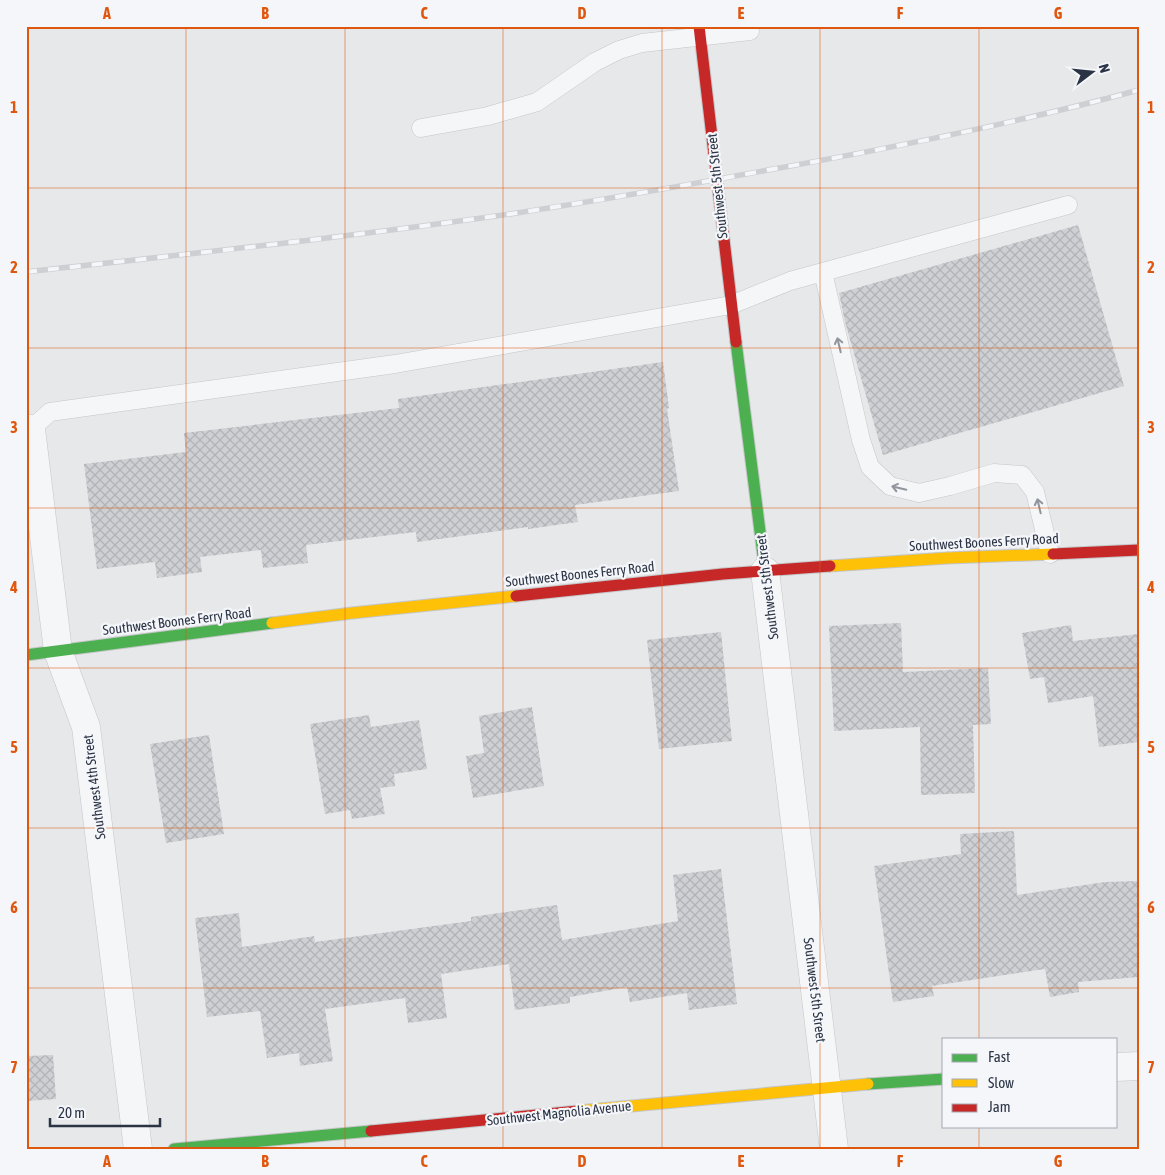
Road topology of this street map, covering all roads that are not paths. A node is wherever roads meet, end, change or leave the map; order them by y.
1 (699, 31) edge
2 (750, 31) dead end
3 (421, 128) dead end
4 (1068, 205) dead end
5 (823, 272) junction
6 (730, 305) junction
7 (31, 429) joint
8 (1139, 550) edge
9 (1050, 554) junction
10 (765, 572) junction
11 (58, 651) junction
12 (26, 655) edge
13 (1139, 1066) edge
14 (1118, 1068) edge
15 (942, 1079) edge
16 (827, 1086) junction
17 (138, 1149) edge
18 (174, 1149) edge
19 (834, 1149) edge

1 - 2 lane
1 - 3 lane
1 - 6 street, Southwest 5th Street
4 - 5 lane
5 - 6 lane
9 -> 5 lane
6 - 7 lane
6 - 10 street, Southwest 5th Street
7 - 11 street, Southwest 4th Street
8 - 9 street, Southwest Boones Ferry Road
9 - 10 street, Southwest Boones Ferry Road
10 - 11 street, Southwest Boones Ferry Road
10 - 16 street, Southwest 5th Street
11 - 12 street, Southwest Boones Ferry Road
11 - 17 street, Southwest 4th Street
13 - 14 street
15 - 16 street, Southwest Magnolia Avenue
16 - 18 street, Southwest Magnolia Avenue
16 - 19 street, Southwest 5th Street

